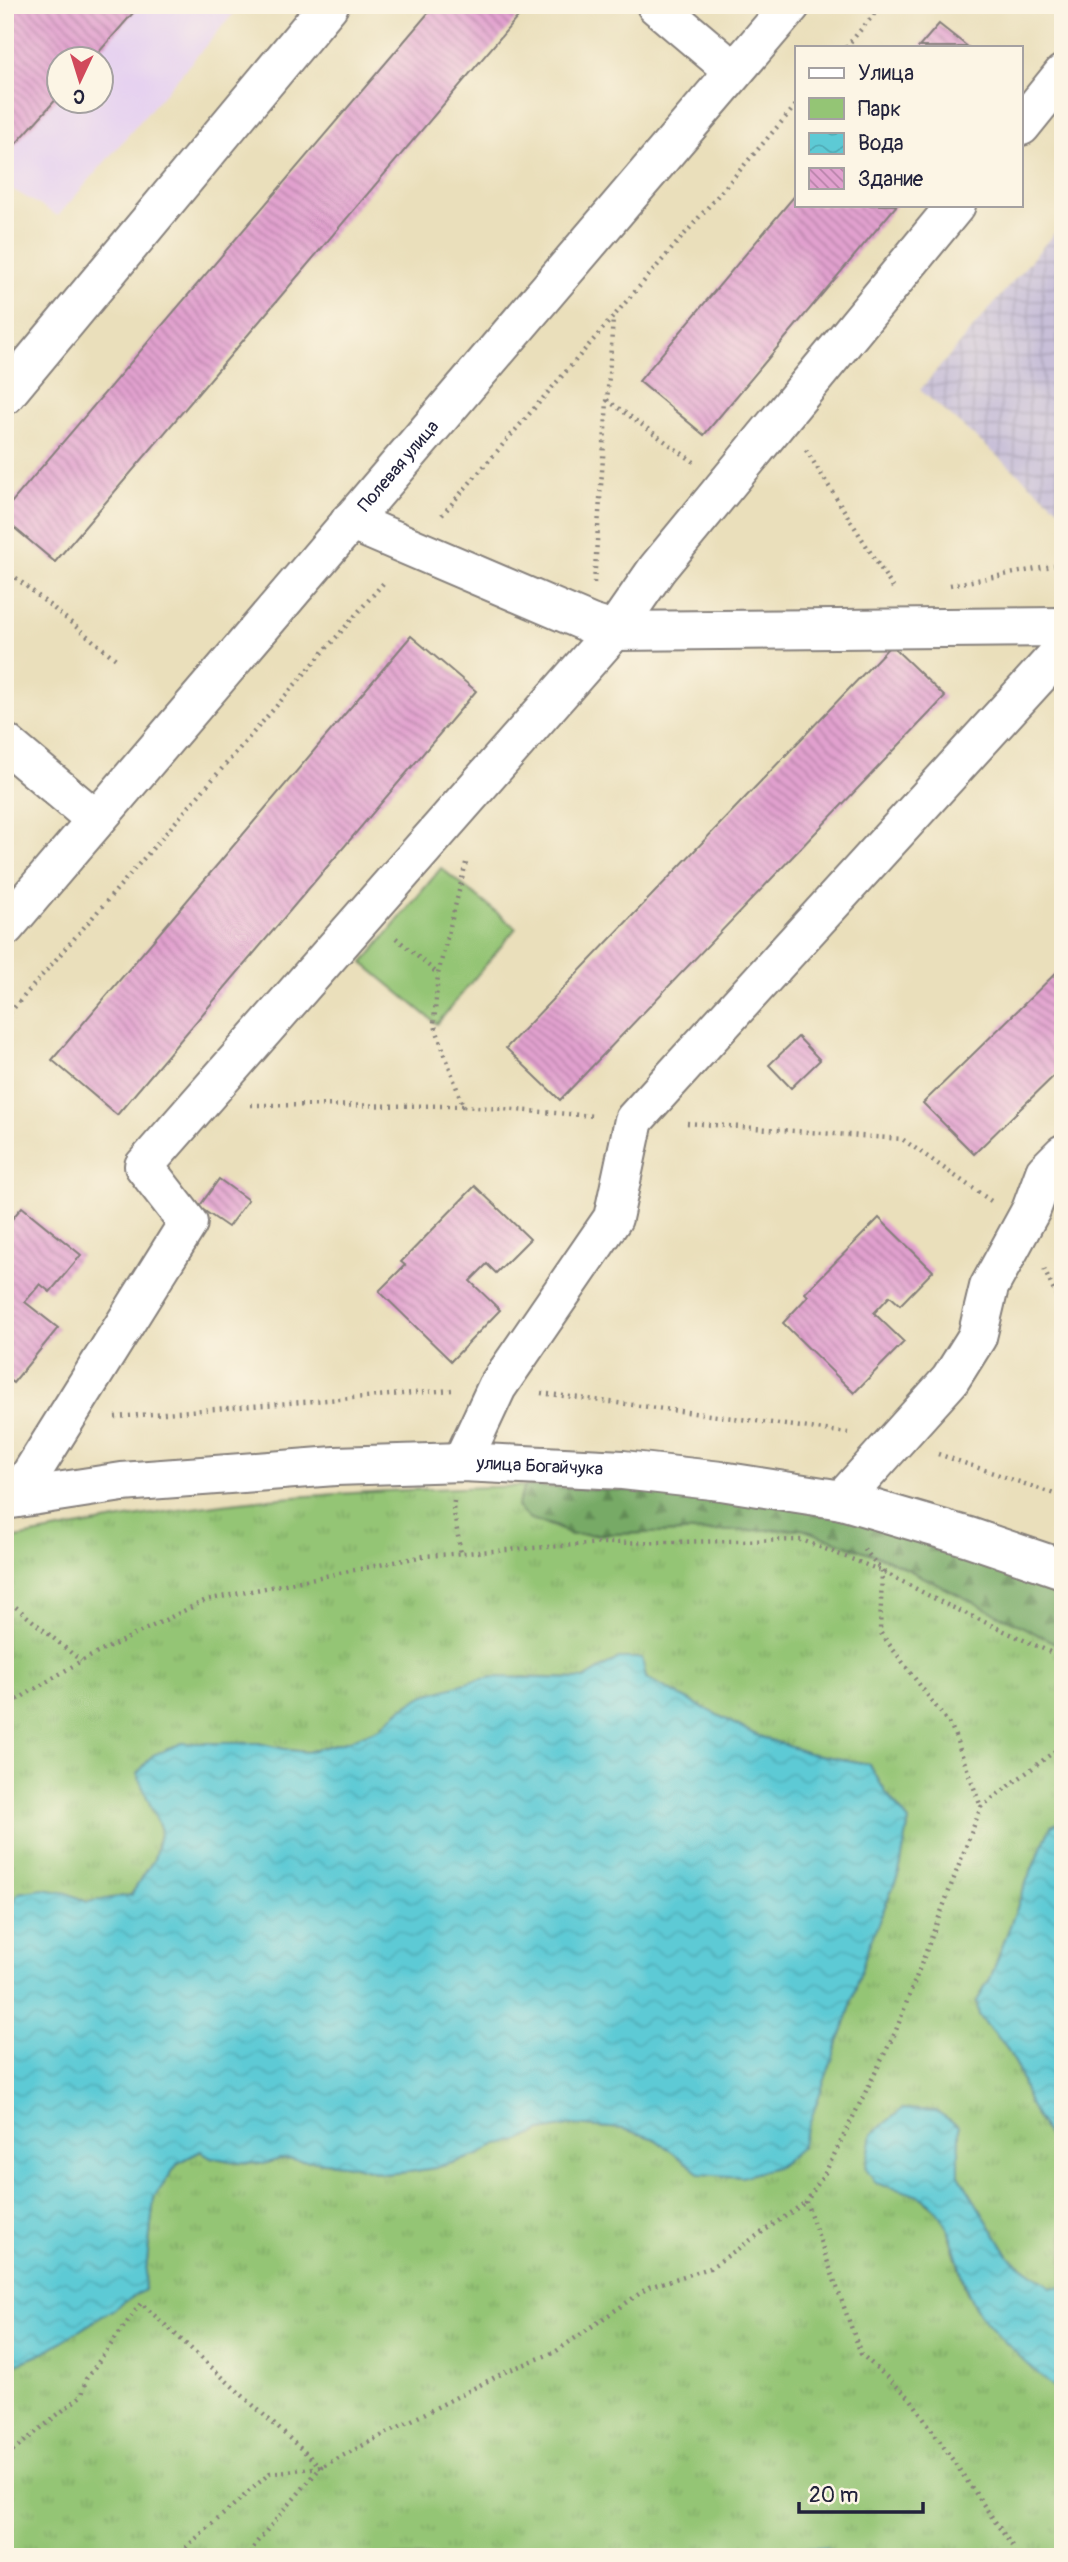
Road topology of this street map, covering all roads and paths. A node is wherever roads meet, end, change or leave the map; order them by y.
1 (329, 5) edge
2 (656, 5) edge
3 (791, 5) edge
4 (882, 5) edge
5 (847, 46) edge
6 (734, 71) junction
7 (1063, 74) edge
8 (1023, 123) edge
9 (955, 206) edge
10 (613, 318) dead end
11 (5, 395) edge
12 (607, 400) junction
13 (784, 415) junction
14 (726, 484) junction
15 (350, 521) junction
16 (1063, 564) edge
17 (5, 569) edge
18 (948, 585) dead end
19 (602, 627) junction
20 (918, 627) junction
21 (1063, 627) edge
22 (1063, 649) edge
23 (117, 660) dead end
24 (5, 743) edge
25 (95, 819) junction
26 (469, 852) dead end
27 (366, 912) junction
28 (5, 927) edge
29 (438, 974) junction
30 (197, 1104) junction
31 (463, 1106) junction
32 (634, 1119) junction
33 (1063, 1154) edge
34 (1024, 1224) junction
35 (497, 1387) junction
36 (64, 1422) junction
37 (894, 1440) junction
38 (462, 1462) junction
39 (1063, 1497) edge
40 (11, 1499) edge
41 (842, 1500) junction
42 (461, 1554) junction
43 (1063, 1569) edge
44 (882, 1571) junction
45 (5, 1598) edge
46 (1063, 1658) edge
47 (81, 1661) junction
48 (5, 1707) edge
49 (1063, 1745) edge
50 (981, 1807) junction
51 (806, 2203) junction
52 (5, 2462) edge
53 (321, 2467) junction
54 (1012, 2546) dead end
55 (175, 2557) edge
56 (248, 2557) edge

1 - 11 street
2 - 6 street
3 - 6 street, Полевая улица
4 - 5 path
6 - 15 street, Полевая улица
7 - 8 street
9 - 13 street
10 - 12 path
12 - 14 path
12 - 19 path
13 - 14 street
13 - 20 path
14 - 19 street
15 - 19 street
15 - 25 street, Полевая улица
16 - 18 path
17 - 23 path
19 - 20 street
19 - 27 street
20 - 21 street
22 - 32 street
24 - 25 street
25 - 28 street, Полевая улица
26 - 29 path
27 - 29 path
27 - 30 street
29 - 31 path
30 - 31 path
30 - 36 street
31 - 32 path
32 - 34 path
32 - 35 street
33 - 34 street
34 - 37 street
35 - 36 path
35 - 37 path
35 - 38 street
36 - 40 street
37 - 39 path
37 - 41 street
38 - 40 street, улица Богайчука
38 - 41 street, улица Богайчука
38 - 42 path
41 - 43 street, улица Богайчука
41 - 44 path
42 - 44 path
42 - 47 path
44 - 46 path
44 - 50 path
45 - 47 path
47 - 48 path
49 - 50 path
50 - 51 path
51 - 53 path
51 - 54 path
52 - 53 path
53 - 55 path
53 - 56 path

